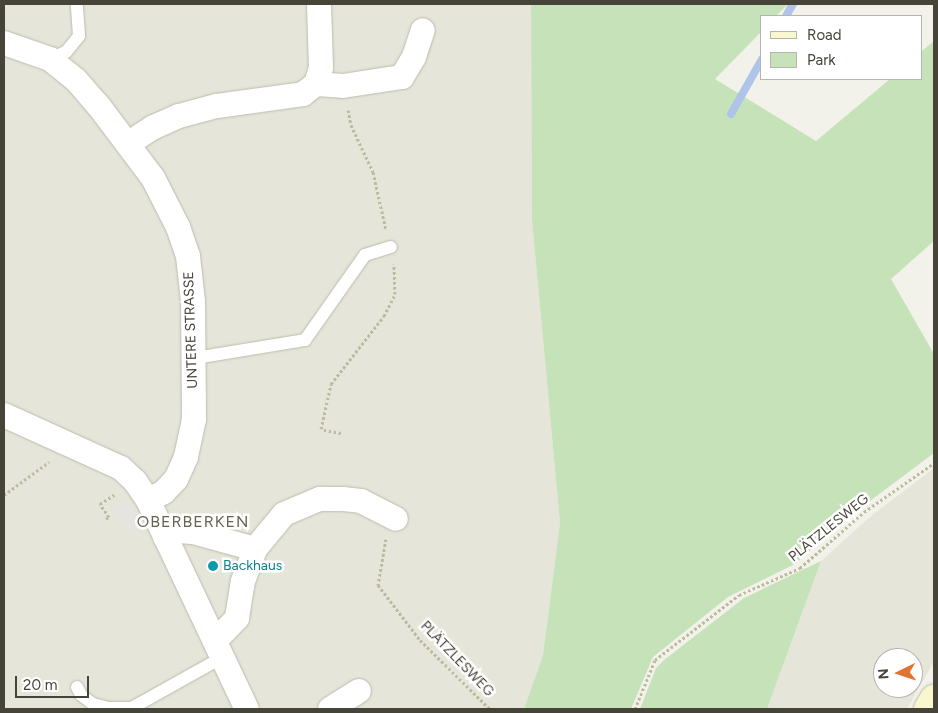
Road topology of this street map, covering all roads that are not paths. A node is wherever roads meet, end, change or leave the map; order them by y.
1 (77, 4) edge
2 (319, 4) edge
3 (423, 30) dead end
4 (4, 43) edge
5 (50, 59) junction
6 (316, 84) junction
7 (129, 143) junction
8 (391, 247) dead end
9 (195, 358) junction
10 (4, 415) edge
11 (142, 490) junction
12 (396, 519) road end
13 (166, 537) junction
14 (255, 549) junction
15 (219, 649) junction
16 (77, 687) dead end
17 (359, 691) dead end
18 (934, 698) edge
19 (130, 709) edge
20 (247, 709) edge
21 (330, 709) edge
22 (928, 709) edge

1 - 5 lane
2 - 6 street
3 - 6 street
4 - 5 street, UNTERE STRASSE
5 - 7 street, UNTERE STRASSE
6 - 7 street
7 - 9 street, UNTERE STRASSE
8 - 9 lane
9 - 11 street, UNTERE STRASSE
10 - 11 street
11 - 13 street
12 - 14 street
13 - 14 street
13 - 15 street
14 - 15 street
15 - 19 lane
15 - 20 street
16 - 19 lane
17 - 21 street
18 - 22 main road

